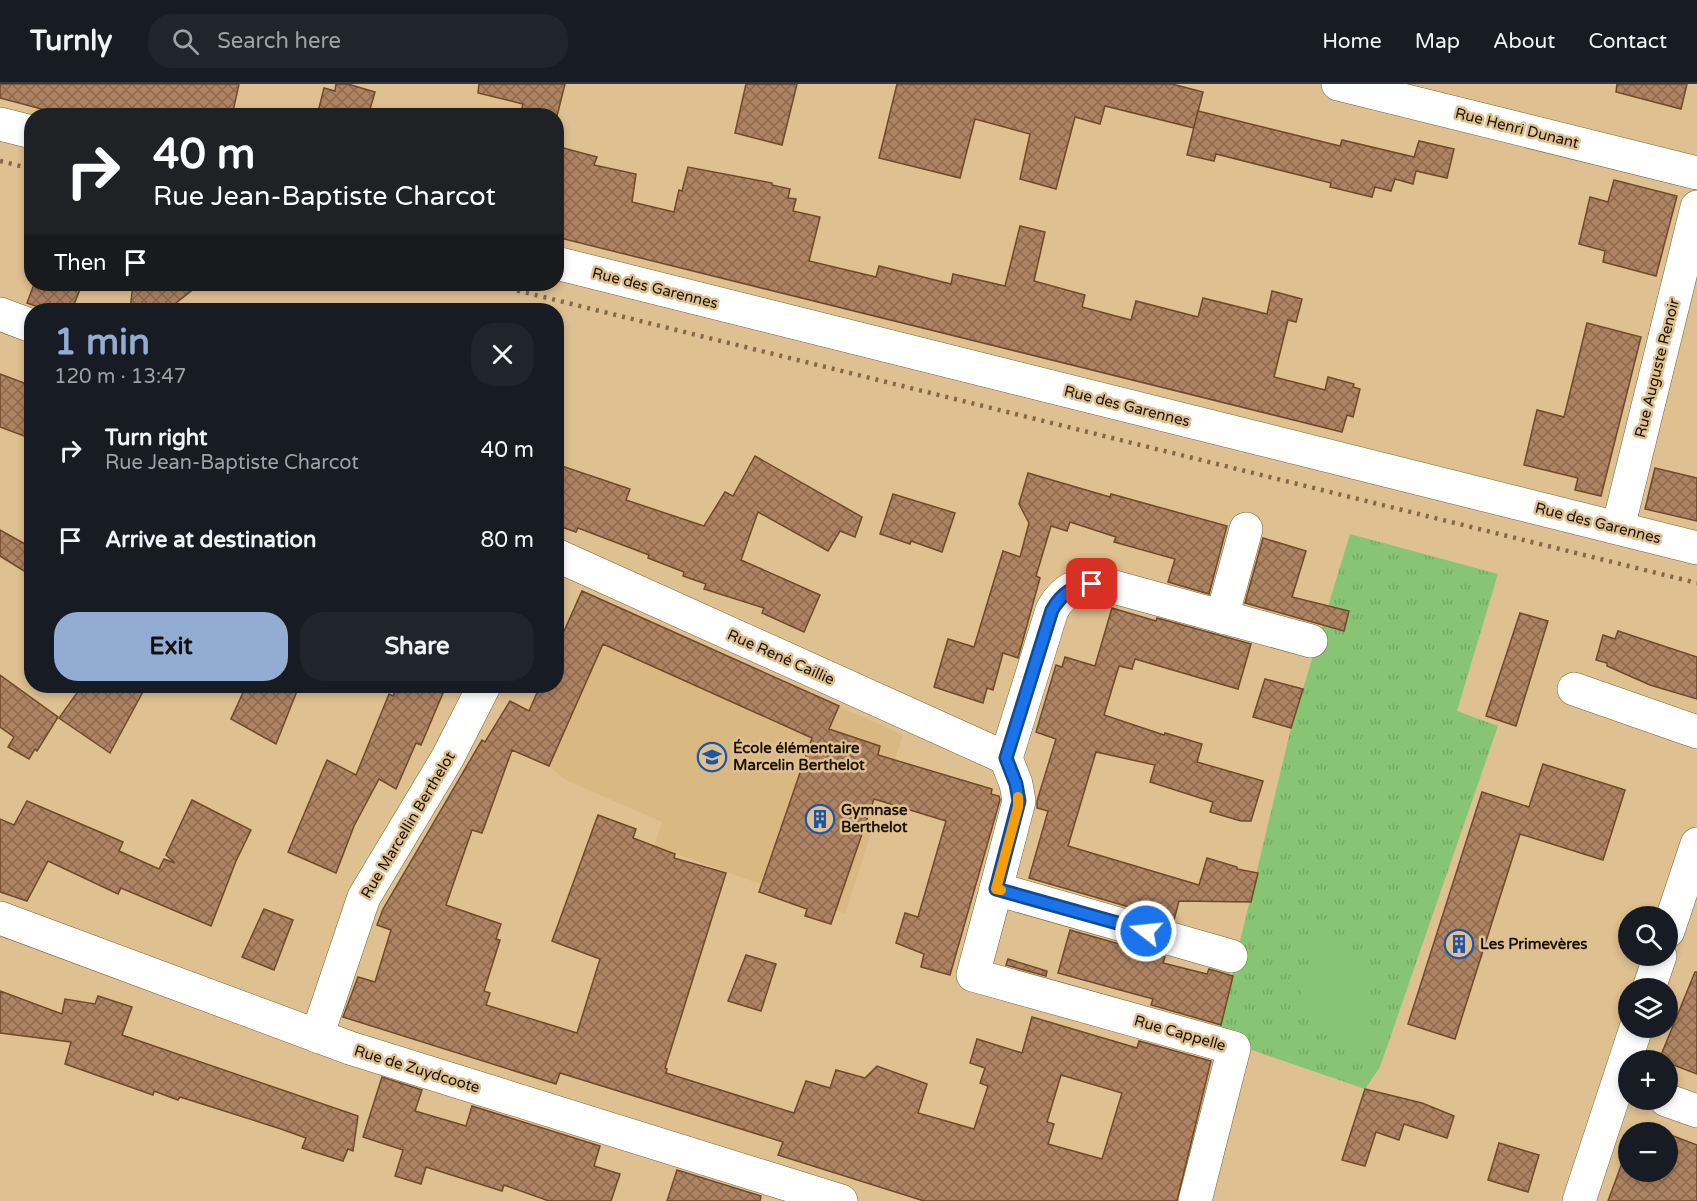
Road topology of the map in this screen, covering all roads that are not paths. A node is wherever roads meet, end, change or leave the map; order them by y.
1 (1338, 84) edge
2 (0, 124) edge
3 (24, 130) edge
4 (1697, 173) edge
5 (1697, 207) edge
6 (564, 265) edge
7 (0, 314) edge
8 (24, 323) edge
9 (1618, 528) junction
10 (1246, 529) dead end
11 (1697, 548) edge
12 (564, 559) edge
13 (1222, 616) junction
14 (1311, 641) dead end
15 (1574, 689) dead end
16 (481, 693) edge
17 (1697, 732) edge
18 (1006, 758) junction
19 (1697, 844) edge
20 (996, 889) junction
21 (1676, 906) edge
22 (0, 918) edge
23 (1231, 956) dead end
24 (317, 1036) junction
25 (1618, 1096) edge
26 (1678, 1104) edge
27 (1697, 1111) edge
28 (841, 1201) edge
29 (1196, 1201) edge
30 (1579, 1201) edge

1 - 4 street, Rue Henri Dunant
2 - 3 street
5 - 9 street, Rue Auguste Renoir
6 - 9 street, Rue des Garennes
7 - 8 street
9 - 11 street, Rue des Garennes
10 - 13 street
12 - 18 street, Rue René Caillie
13 - 14 street
13 - 18 street
15 - 17 street
16 - 24 street, Rue Marcellin Berthelot
18 - 20 street
19 - 21 street
20 - 23 street
20 - 29 street, Rue Cappelle
22 - 24 street, Rue de Zuydcoote
24 - 28 street, Rue de Zuydcoote
25 - 30 street
26 - 27 street

